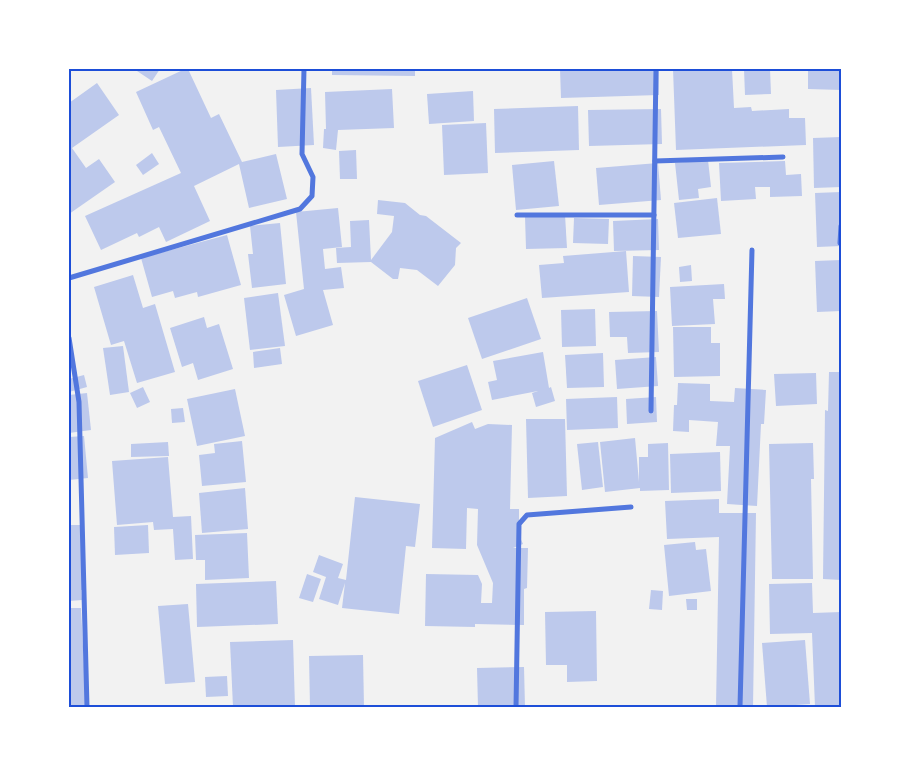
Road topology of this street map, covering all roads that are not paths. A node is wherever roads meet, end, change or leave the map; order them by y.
1 (304, 69) edge
2 (656, 69) edge
3 (783, 157) dead end
4 (655, 161) junction
5 (517, 215) dead end
6 (654, 215) junction
7 (841, 226) edge
8 (840, 243) edge
9 (752, 250) dead end
10 (69, 278) edge
11 (69, 338) edge
12 (651, 411) dead end
13 (630, 507) dead end
14 (87, 707) edge
15 (516, 707) edge
16 (740, 707) edge

1 - 10 street
2 - 4 street
3 - 4 street
4 - 6 street
5 - 6 street
6 - 12 street
7 - 8 street
9 - 16 street
11 - 14 street
13 - 15 street

